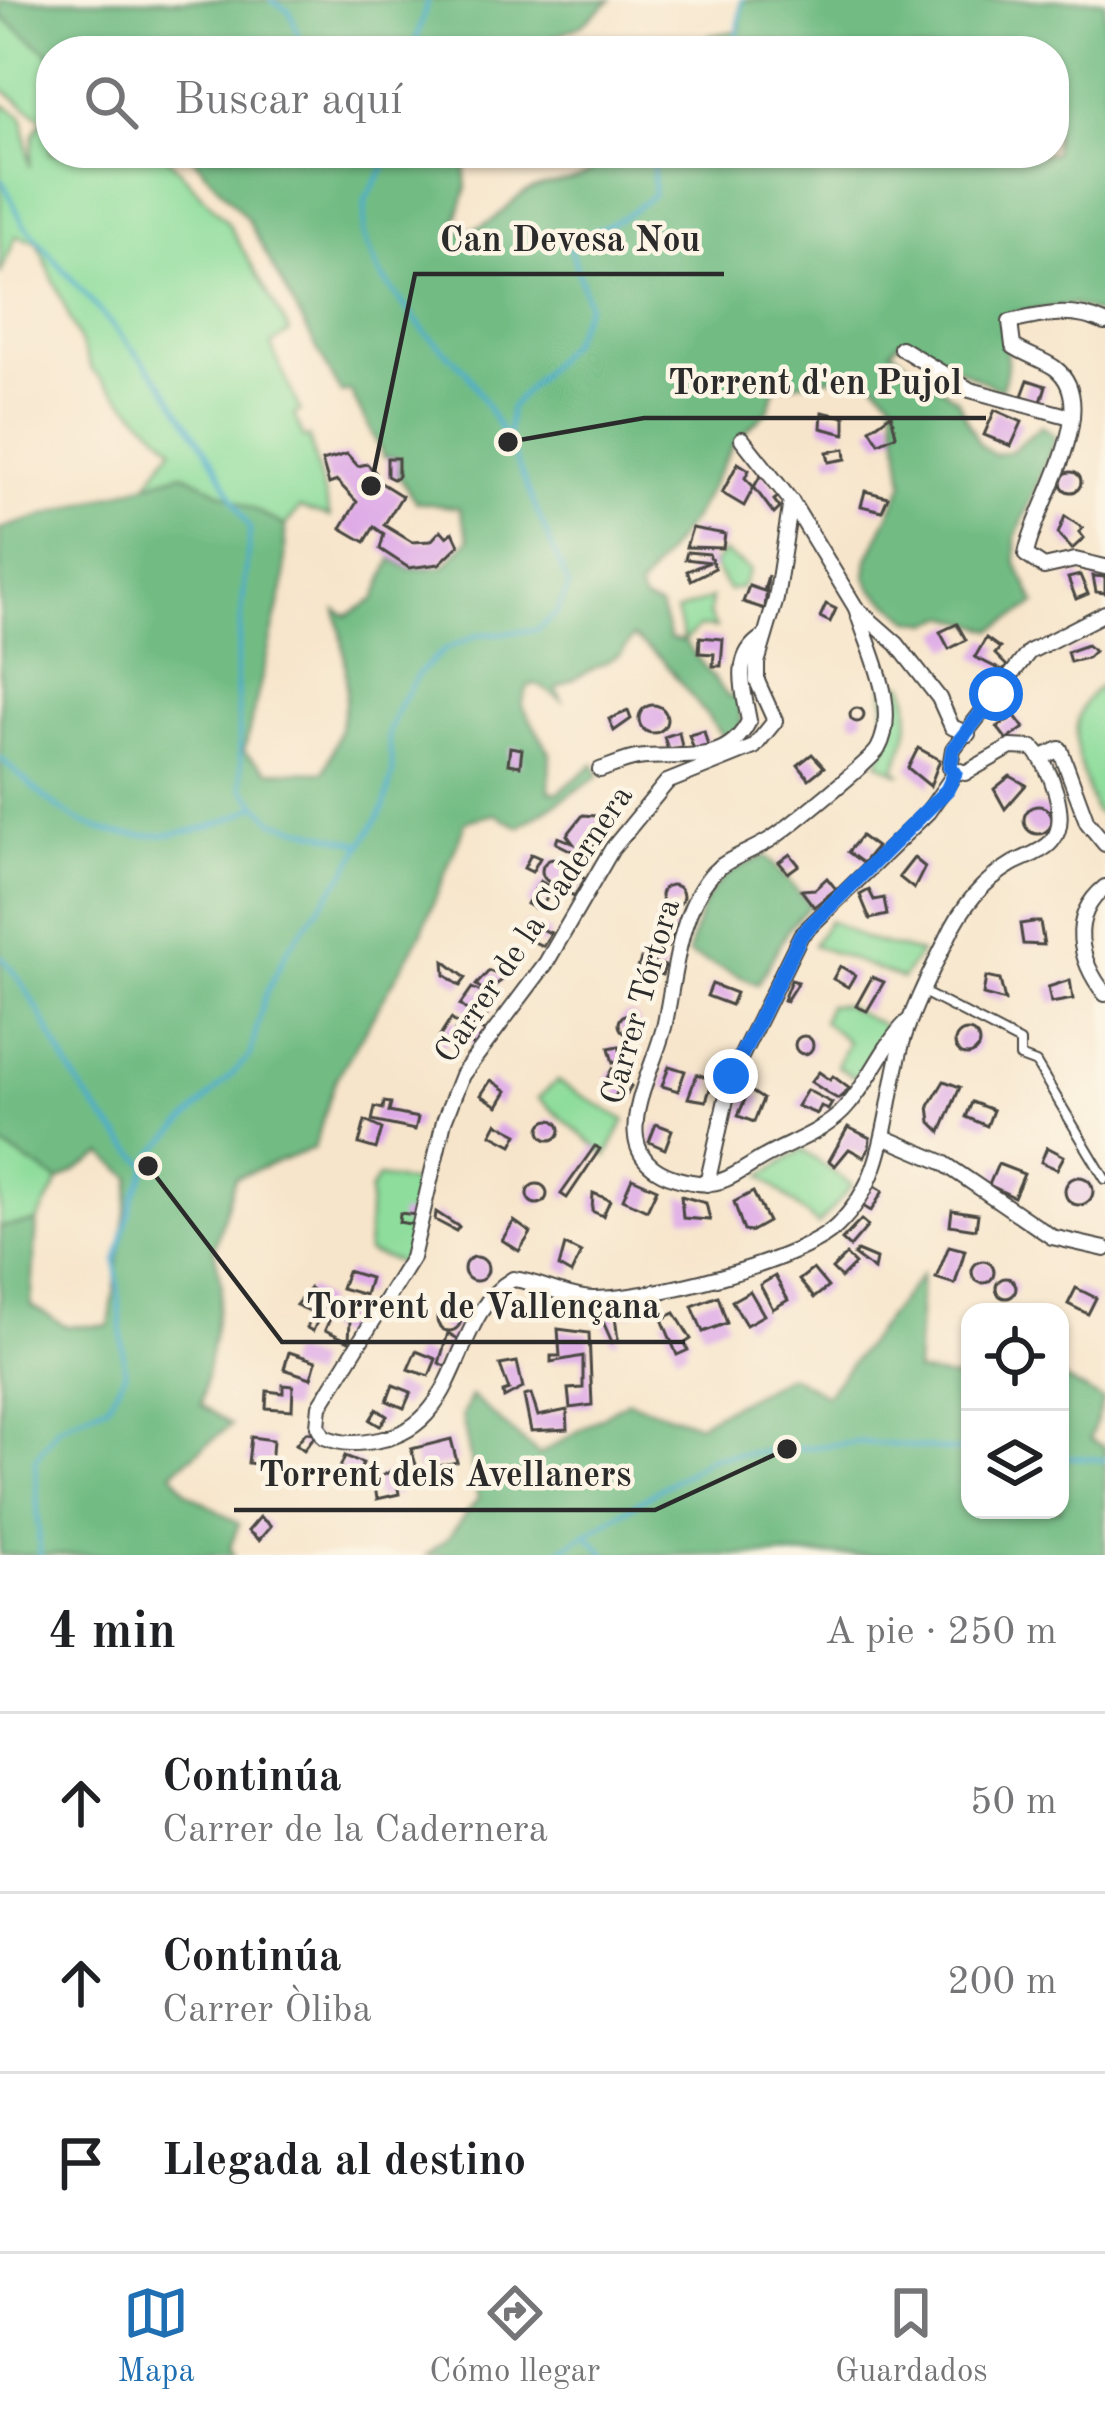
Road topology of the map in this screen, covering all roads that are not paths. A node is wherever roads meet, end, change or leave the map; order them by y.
1 (1105, 323) edge
2 (901, 348) dead end
3 (1071, 417) junction
4 (742, 439) dead end
5 (791, 501) junction
6 (1105, 567) edge
7 (856, 608) junction
8 (1105, 613) edge
9 (763, 637) junction
10 (968, 734) junction
11 (1042, 757) junction
12 (600, 770) dead end
13 (955, 773) junction
14 (1105, 844) edge
15 (1105, 887) edge
16 (925, 993) junction
17 (1105, 994) edge
18 (914, 1014) junction
19 (886, 1138) junction
20 (1105, 1179) edge
21 (707, 1184) junction
22 (1105, 1249) edge

1 - 3 street
2 - 3 street
3 - 6 street
4 - 5 street
5 - 7 street
5 - 9 street, Carrer de la Cadernera
7 - 10 street
7 - 21 street, Carrer Tórtora
8 - 10 street
9 - 12 street
9 - 19 street, Carrer de la Cadernera
10 - 13 street
11 - 13 street
11 - 14 street
11 - 16 street, Carrer de la Cadernera
13 - 21 street
15 - 17 street
16 - 18 street, Carrer de la Cadernera
16 - 20 lane
18 - 19 street, Carrer de la Cadernera
18 - 21 street
19 - 22 street

